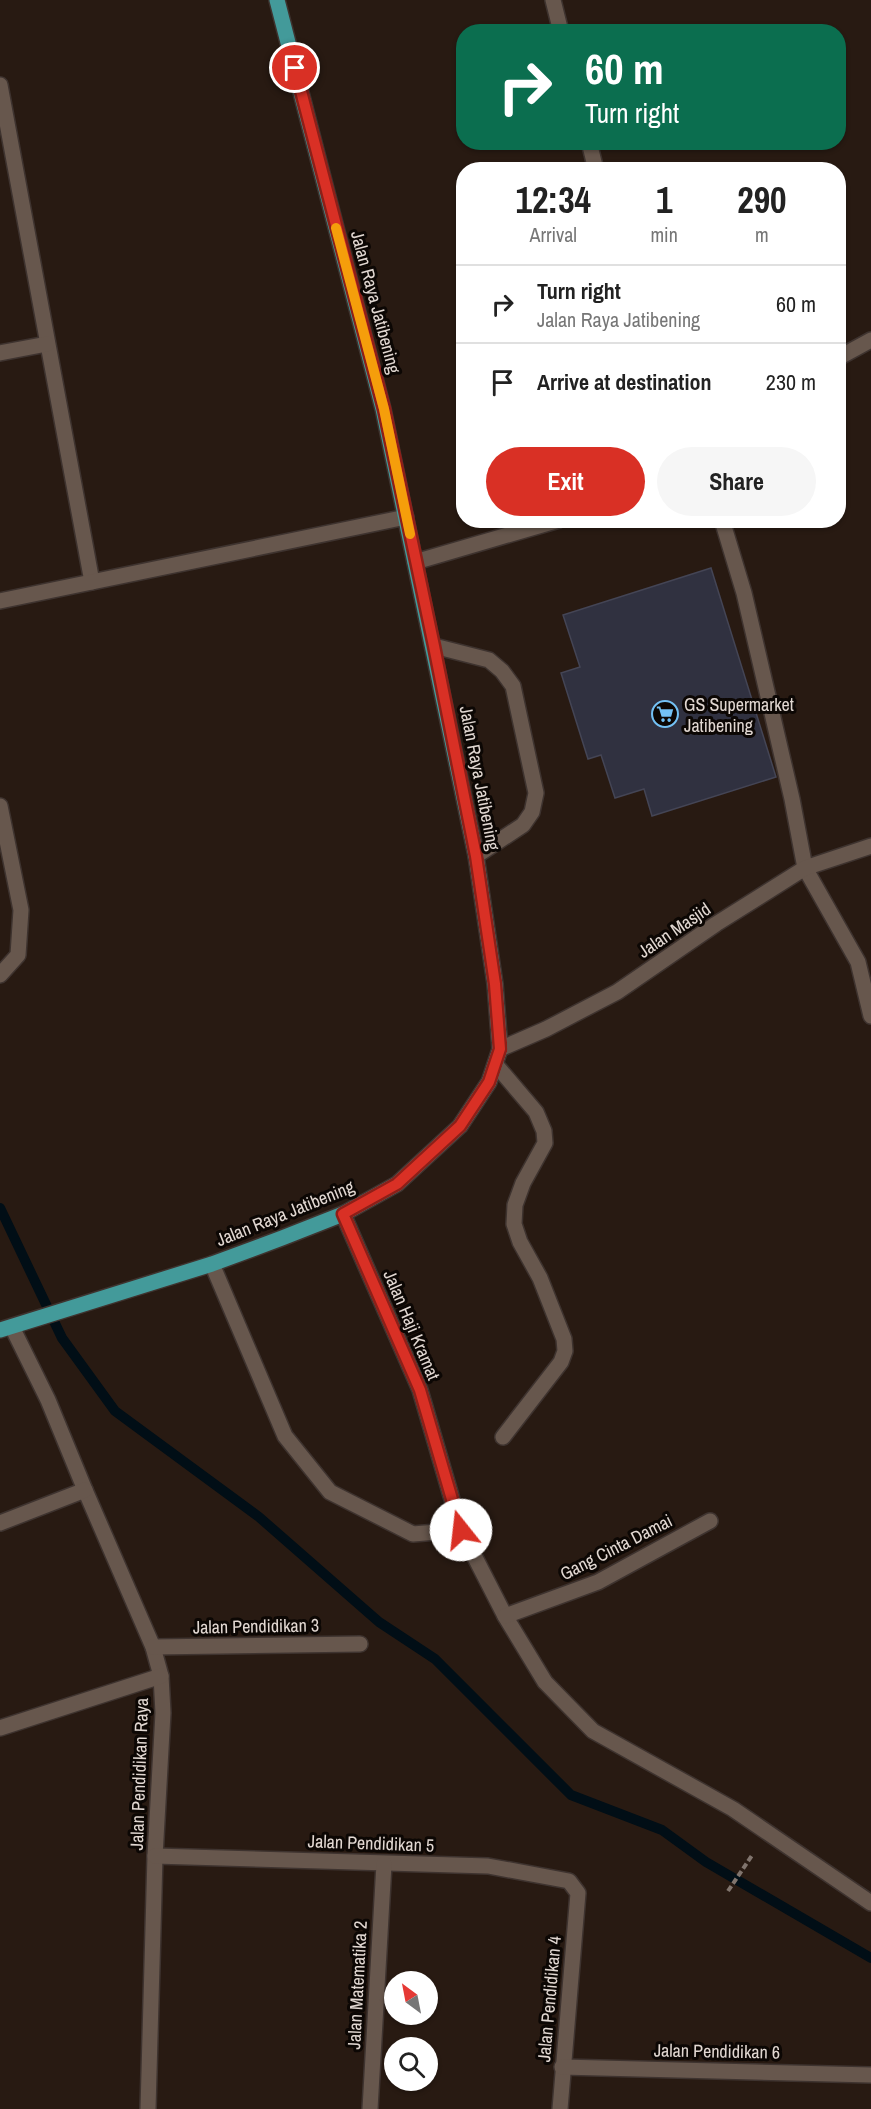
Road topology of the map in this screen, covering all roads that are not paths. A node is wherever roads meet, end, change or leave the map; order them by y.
1 (277, 0) edge
2 (552, 0) edge
3 (559, 24) edge
4 (0, 85) edge
5 (871, 340) edge
6 (47, 344) junction
7 (0, 353) edge
8 (846, 354) edge
9 (406, 517) junction
10 (532, 528) edge
11 (724, 528) edge
12 (415, 562) junction
13 (92, 582) junction
14 (0, 601) edge
15 (434, 646) junction
16 (0, 806) edge
17 (871, 846) edge
18 (476, 856) junction
19 (805, 868) junction
20 (0, 975) edge
21 (871, 1016) edge
22 (500, 1049) junction
23 (496, 1065) junction
24 (343, 1214) junction
25 (212, 1264) junction
26 (6, 1329) edge
27 (503, 1437) dead end
28 (85, 1490) junction
29 (710, 1521) dead end
30 (0, 1523) edge
31 (461, 1530) junction
32 (505, 1616) junction
33 (360, 1644) dead end
34 (153, 1647) junction
35 (161, 1676) junction
36 (0, 1728) edge
37 (155, 1856) junction
38 (384, 1864) junction
39 (578, 1893) joint
40 (871, 1903) edge
41 (562, 2067) junction
42 (871, 2075) edge
43 (148, 2109) edge
44 (370, 2109) edge
45 (560, 2109) edge

1 - 9 main road, Jalan Raya Jatibening
2 - 3 street
4 - 6 street
5 - 8 street
6 - 7 street
6 - 13 street
9 - 12 main road, Jalan Raya Jatibening
9 - 13 street
10 - 12 street
11 - 19 street
12 - 15 main road, Jalan Raya Jatibening
13 - 14 street
15 - 18 main road, Jalan Raya Jatibening
15 - 18 street
16 - 20 street
17 - 19 street, Jalan Masjid
18 - 22 main road, Jalan Raya Jatibening
19 - 21 street
19 - 22 street, Jalan Masjid
22 - 23 main road, Jalan Raya Jatibening
23 - 24 main road, Jalan Raya Jatibening
23 - 27 street
24 - 25 main road, Jalan Raya Jatibening
24 - 31 street, Jalan Haji Kramat
25 - 26 main road, Jalan Raya Jatibening
25 - 31 street
26 - 28 street, Jalan Pendidikan Raya
28 - 30 street
28 - 34 street, Jalan Pendidikan Raya
29 - 32 street, Gang Cinta Damai
31 - 32 street, Jalan Haji Kramat
32 - 40 street, Jalan Haji Kramat
33 - 34 street, Jalan Pendidikan 3
34 - 35 street, Jalan Pendidikan Raya
35 - 36 street
35 - 37 street, Jalan Pendidikan Raya
37 - 38 street, Jalan Pendidikan 5
37 - 43 street, Jalan Pendidikan Raya
38 - 39 street, Jalan Pendidikan 5
38 - 44 street, Jalan Matematika 2
39 - 41 street, Jalan Pendidikan 4
41 - 42 street, Jalan Pendidikan 6
41 - 45 street, Jalan Pendidikan 4

